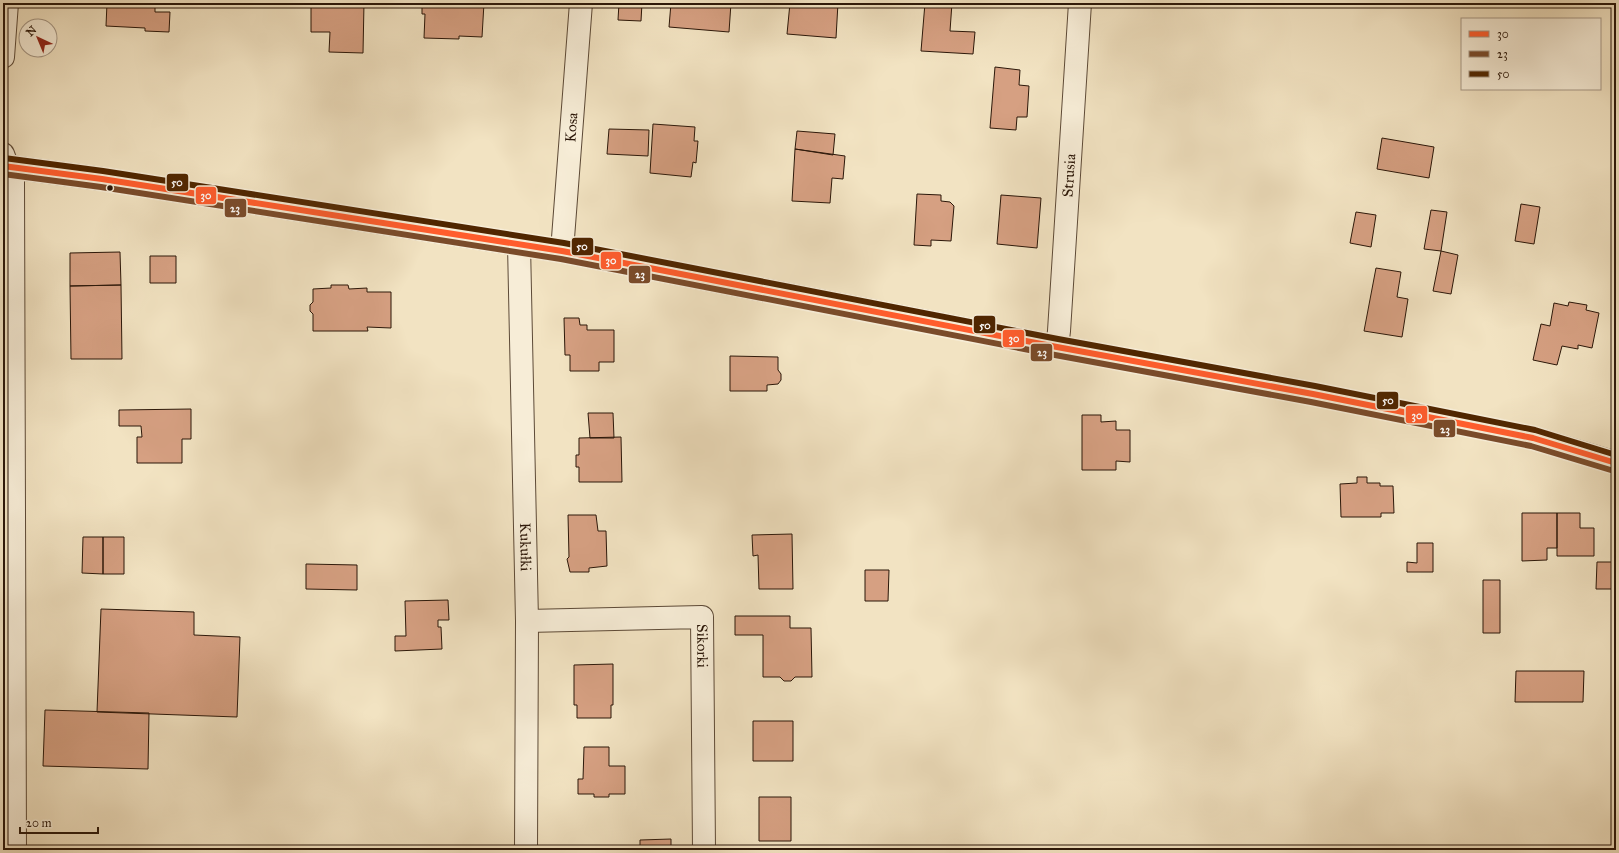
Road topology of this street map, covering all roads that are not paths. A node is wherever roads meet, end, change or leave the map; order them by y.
1 (8, 3) edge
2 (581, 3) edge
3 (1080, 3) edge
4 (3, 57) edge
5 (5, 162) edge
6 (519, 245) junction
7 (562, 251) junction
8 (1056, 347) junction
9 (1616, 463) edge
10 (527, 621) junction
11 (15, 850) edge
12 (526, 850) edge
13 (704, 850) edge

1 - 4 street
2 - 7 street, Kosa
3 - 8 street, Strusia
5 - 6 street
5 - 11 street
6 - 7 street
6 - 10 street, Kukułki
7 - 8 street
8 - 9 street
10 - 12 street, Kukułki
10 - 13 street, Sikorki

